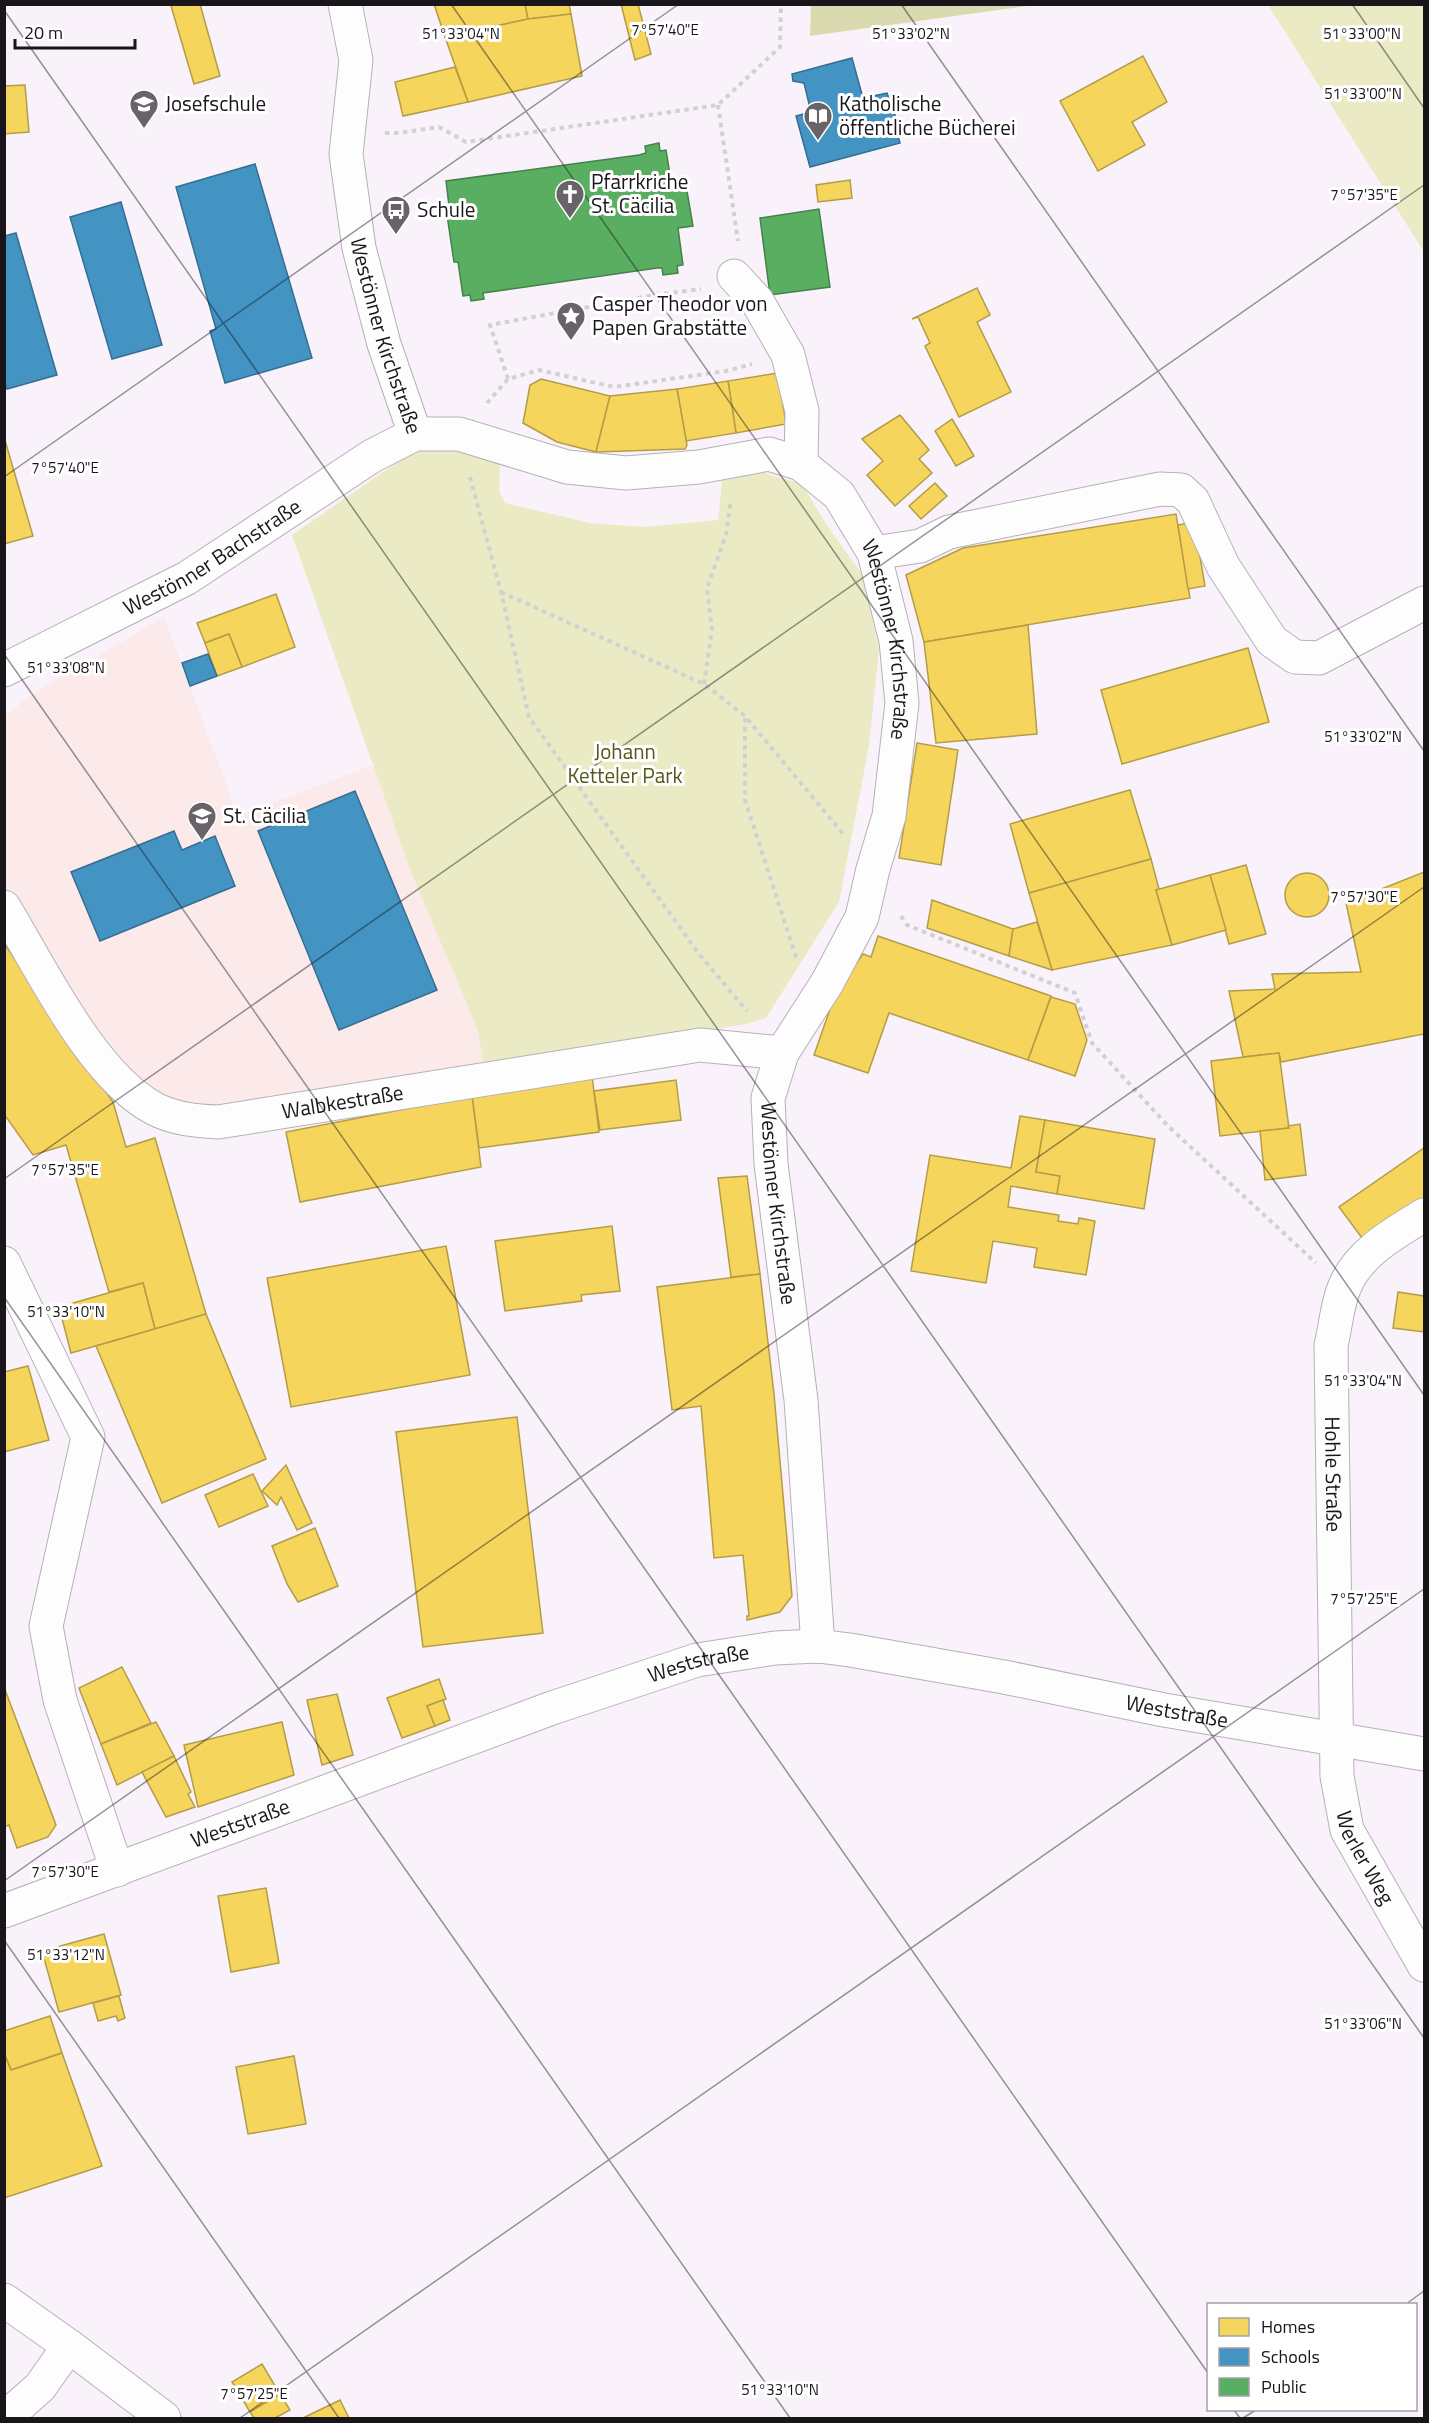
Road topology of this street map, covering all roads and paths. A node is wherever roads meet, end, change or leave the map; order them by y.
1 (345, 4) edge
2 (781, 4) edge
3 (718, 105) junction
4 (399, 133) dead end
5 (734, 276) junction
6 (788, 355) junction
7 (508, 380) junction
8 (489, 401) dead end
9 (415, 434) junction
10 (459, 434) junction
11 (737, 460) junction
12 (801, 464) junction
13 (874, 554) junction
14 (501, 592) junction
15 (1425, 603) edge
16 (4, 670) edge
17 (704, 684) junction
18 (745, 716) junction
19 (873, 869) junction
20 (4, 907) edge
21 (812, 1006) junction
22 (782, 1053) junction
23 (1425, 1215) edge
24 (4, 1263) edge
25 (1344, 1287) junction
26 (818, 1646) junction
27 (1335, 1739) junction
28 (1425, 1754) edge
29 (117, 1870) junction
30 (4, 1911) edge
31 (1425, 1965) edge
32 (4, 2300) edge
33 (69, 2346) junction
34 (5, 2418) edge
35 (164, 2418) edge

1 - 9 street, Westönner Kirchstraße
2 - 3 path
3 - 4 path
3 - 5 path
5 - 6 street
5 - 7 path
6 - 7 path
6 - 12 street
7 - 8 path
9 - 10 street, Westönner Kirchstraße
9 - 16 street, Westönner Bachstraße
10 - 11 street, Westönner Kirchstraße
10 - 14 path
11 - 12 street, Westönner Kirchstraße
11 - 17 path
12 - 13 street, Westönner Kirchstraße
13 - 15 street
13 - 19 street, Westönner Kirchstraße
14 - 17 path
14 - 22 path
17 - 18 path
18 - 19 path
18 - 21 path
19 - 21 street, Westönner Kirchstraße
19 - 25 path
20 - 22 street, Walbkestraße
21 - 22 street, Westönner Kirchstraße
22 - 26 street, Westönner Kirchstraße
23 - 25 street, Hohle Straße
24 - 29 street
25 - 27 street, Hohle Straße
26 - 27 street, Weststraße
26 - 29 street, Weststraße
27 - 28 street, Weststraße
27 - 31 street, Werler Weg
29 - 30 street, Weststraße
32 - 33 street
33 - 34 street
33 - 35 street

